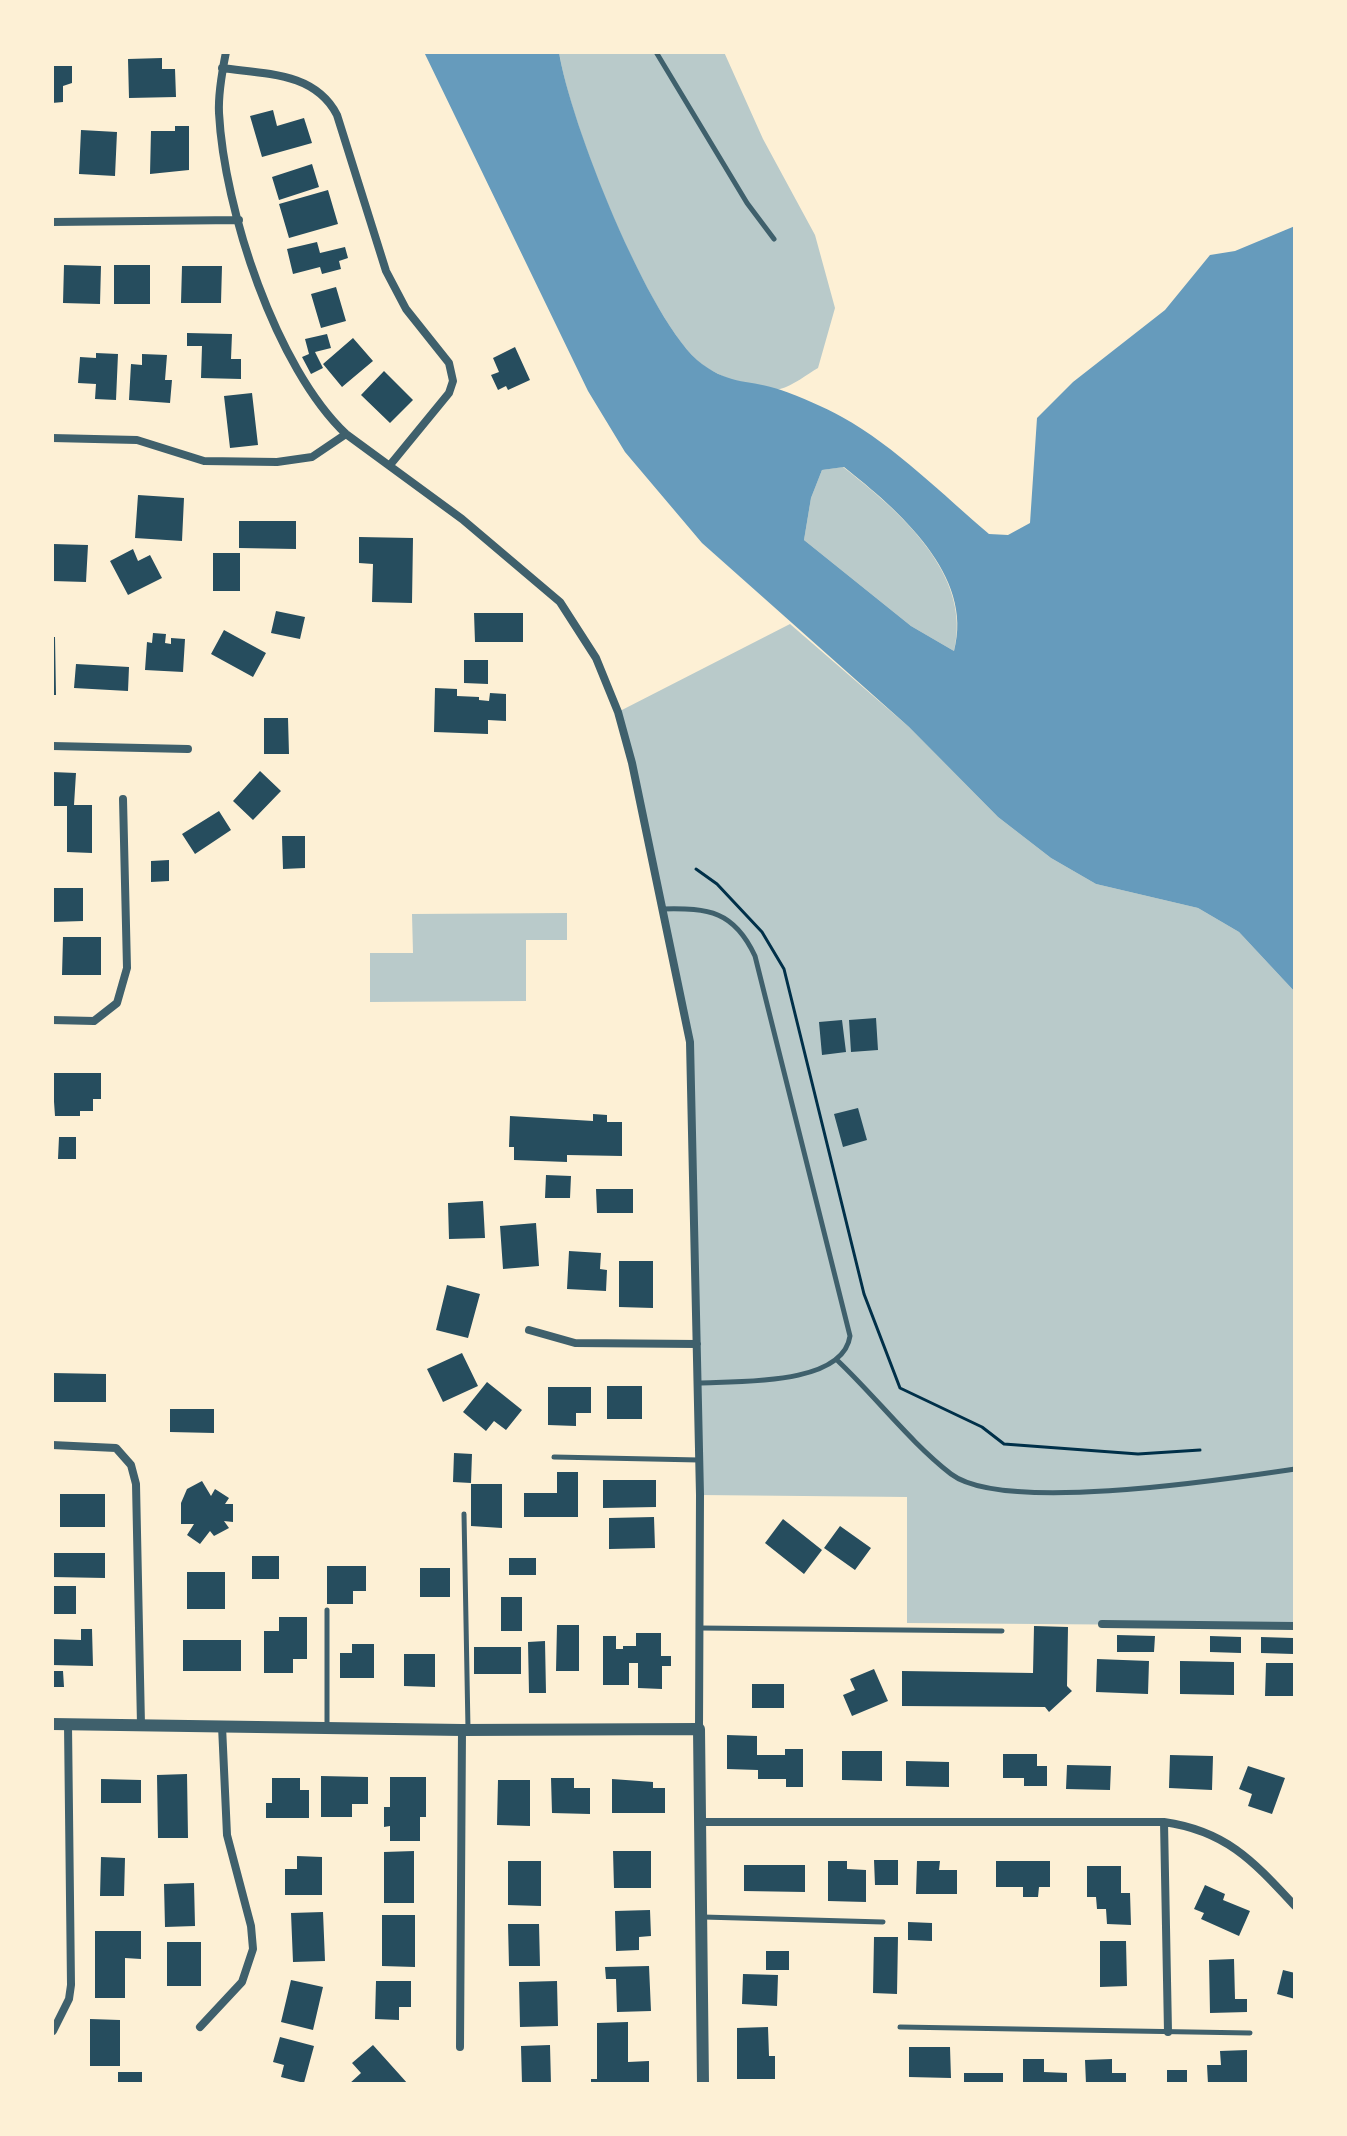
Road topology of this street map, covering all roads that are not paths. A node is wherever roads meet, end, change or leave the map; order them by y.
1 (226, 52) edge
2 (656, 52) edge
3 (222, 68) junction
4 (239, 220) junction
5 (52, 222) edge
6 (774, 239) dead end
7 (346, 434) junction
8 (52, 438) edge
9 (390, 465) junction
10 (52, 746) edge
11 (188, 749) dead end
12 (123, 799) dead end
13 (663, 909) junction
14 (52, 1020) edge
15 (529, 1330) dead end
16 (697, 1344) junction
17 (838, 1361) junction
18 (698, 1383) junction
19 (52, 1445) edge
20 (554, 1457) dead end
21 (700, 1460) junction
22 (1295, 1469) edge
23 (464, 1514) dead end
24 (327, 1610) dead end
25 (1102, 1624) dead end
26 (1295, 1626) edge
27 (700, 1628) junction
28 (1002, 1631) dead end
29 (52, 1724) edge
30 (68, 1725) junction
31 (141, 1725) junction
32 (222, 1726) junction
33 (327, 1728) junction
34 (699, 1729) junction
35 (465, 1730) junction
36 (701, 1822) junction
37 (1164, 1822) junction
38 (1295, 1906) edge
39 (702, 1917) junction
40 (883, 1922) dead end
41 (200, 2027) dead end
42 (900, 2027) dead end
43 (53, 2031) edge
44 (1168, 2032) junction
45 (1250, 2033) dead end
46 (460, 2047) dead end
47 (703, 2084) edge

1 - 3 street
2 - 6 lane
3 - 4 street
3 - 9 street
4 - 5 street
4 - 7 street
7 - 8 street
7 - 9 street
9 - 13 street
10 - 11 street
12 - 14 street
13 - 16 street
13 - 17 lane
15 - 16 street
16 - 18 street
17 - 18 lane
17 - 22 lane
18 - 21 street
19 - 31 street
20 - 21 lane
21 - 27 street
23 - 35 lane
24 - 33 lane
25 - 26 street
27 - 28 lane
27 - 34 street
29 - 30 street
30 - 31 street
30 - 43 street
31 - 32 street
32 - 33 street
32 - 41 street
33 - 35 street
34 - 35 street
34 - 36 street
35 - 46 street
36 - 37 street
36 - 39 street
37 - 38 street
37 - 44 street
39 - 40 lane
39 - 47 street
42 - 44 lane
44 - 45 lane

